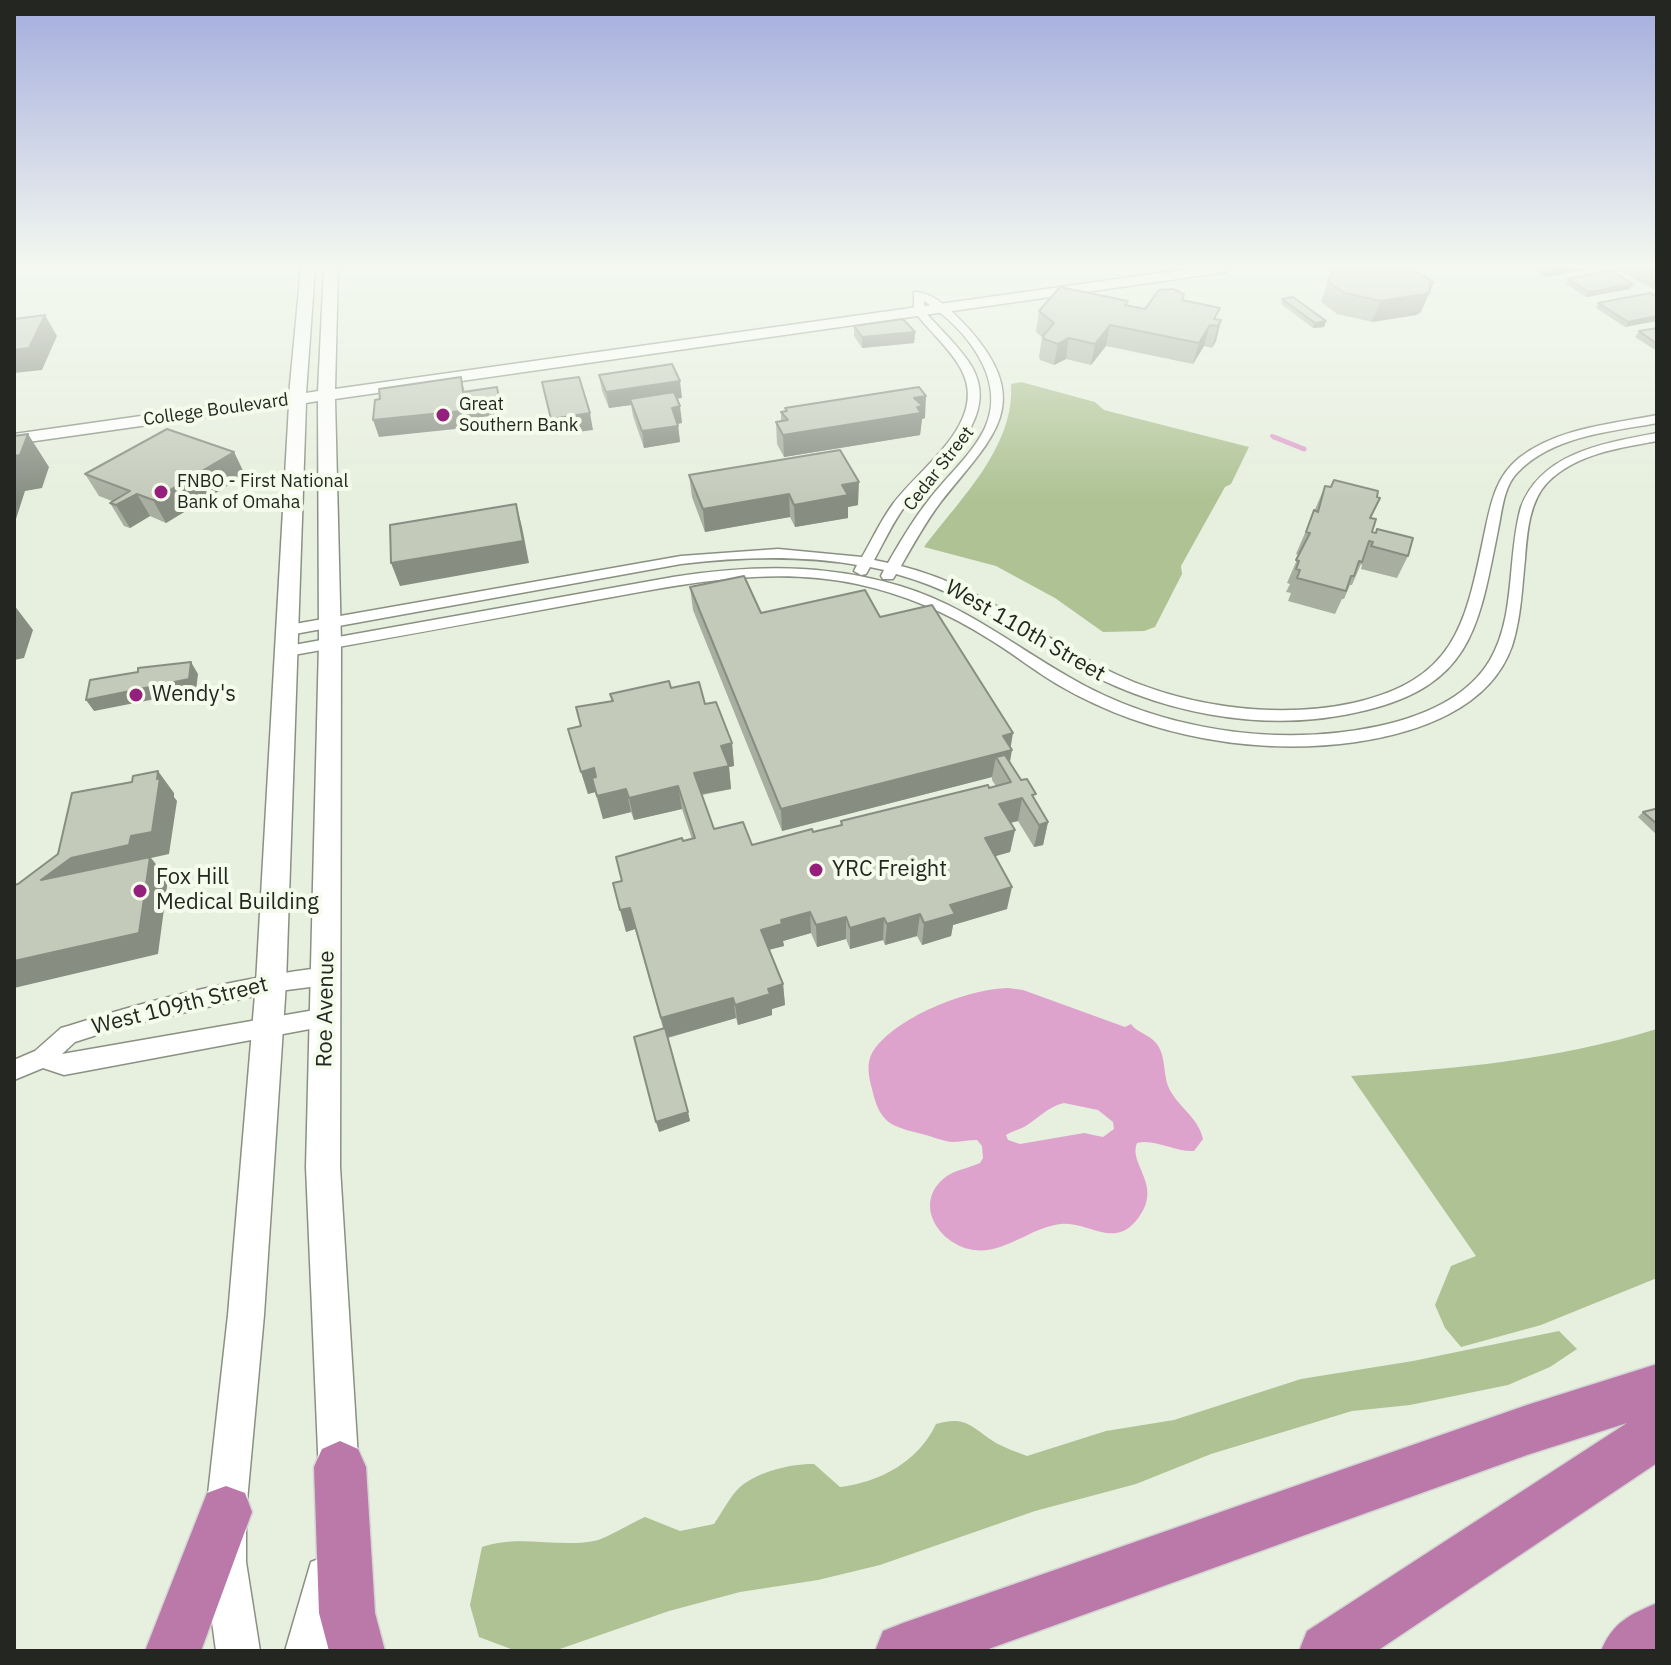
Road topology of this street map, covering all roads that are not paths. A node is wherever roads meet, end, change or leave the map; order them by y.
1 (302, 346) edge
2 (328, 346) edge
3 (601, 346) edge
4 (949, 346) edge
5 (977, 346) edge
6 (966, 367) junction
7 (991, 367) junction
8 (348, 374) dead end
9 (326, 386) junction
10 (298, 390) junction
11 (1657, 419) edge
12 (14, 424) edge
13 (1657, 437) edge
14 (14, 439) edge
15 (293, 482) junction
16 (328, 506) junction
17 (292, 512) junction
18 (329, 534) junction
19 (865, 562) junction
20 (893, 567) junction
21 (572, 579) junction
22 (857, 580) junction
23 (883, 585) junction
24 (577, 599) junction
25 (330, 633) junction
26 (288, 640) junction
27 (326, 976) junction
28 (271, 983) junction
29 (326, 1017) junction
30 (268, 1027) junction
31 (43, 1058) junction
32 (14, 1070) edge
33 (1657, 1389) edge
34 (1657, 1433) edge
35 (340, 1467) junction
36 (226, 1512) junction
37 (1657, 1631) edge
38 (173, 1651) edge
39 (238, 1651) edge
40 (307, 1651) edge
41 (357, 1651) edge
42 (903, 1651) edge
43 (1327, 1651) edge
44 (1629, 1651) edge

1 - 10 main road
2 - 9 main road, Roe Avenue
3 - 9 main road, College Boulevard
4 - 6 street
5 - 7 street, Cedar Street
6 - 7 street
6 - 19 street, Cedar Street
7 - 20 street, Cedar Street
8 - 9 main road, College Boulevard
9 - 10 main road, College Boulevard
9 - 16 main road, Roe Avenue
10 - 12 main road, College Boulevard
10 - 14 main road, College Boulevard
10 - 15 main road
11 - 20 street, West 110th Street
13 - 23 street, West 110th Street
15 - 16 main road
15 - 17 main road
16 - 18 main road, Roe Avenue
17 - 18 main road
17 - 26 main road
18 - 25 main road, Roe Avenue
19 - 20 street, West 110th Street
19 - 21 street, West 110th Street
19 - 22 street, Cedar Street
20 - 23 street, Cedar Street
21 - 24 street
21 - 25 street, West 110th Street
22 - 23 street, West 110th Street
22 - 24 street, West 110th Street
24 - 25 street, West 110th Street
25 - 26 street, West 110th Street
25 - 27 main road, Roe Avenue
26 - 28 main road
27 - 28 street, West 109th Street
27 - 29 main road, Roe Avenue
28 - 30 main road
28 - 31 street, West 109th Street
29 - 30 street, West 109th Street
29 - 35 main road, Roe Avenue
30 - 31 street, West 109th Street
30 - 36 main road
31 - 32 street, West 109th Street
33 - 42 highway
34 - 43 highway
35 - 40 main road, Roe Avenue
35 - 41 highway
36 - 38 highway
36 - 39 main road
37 - 44 highway

